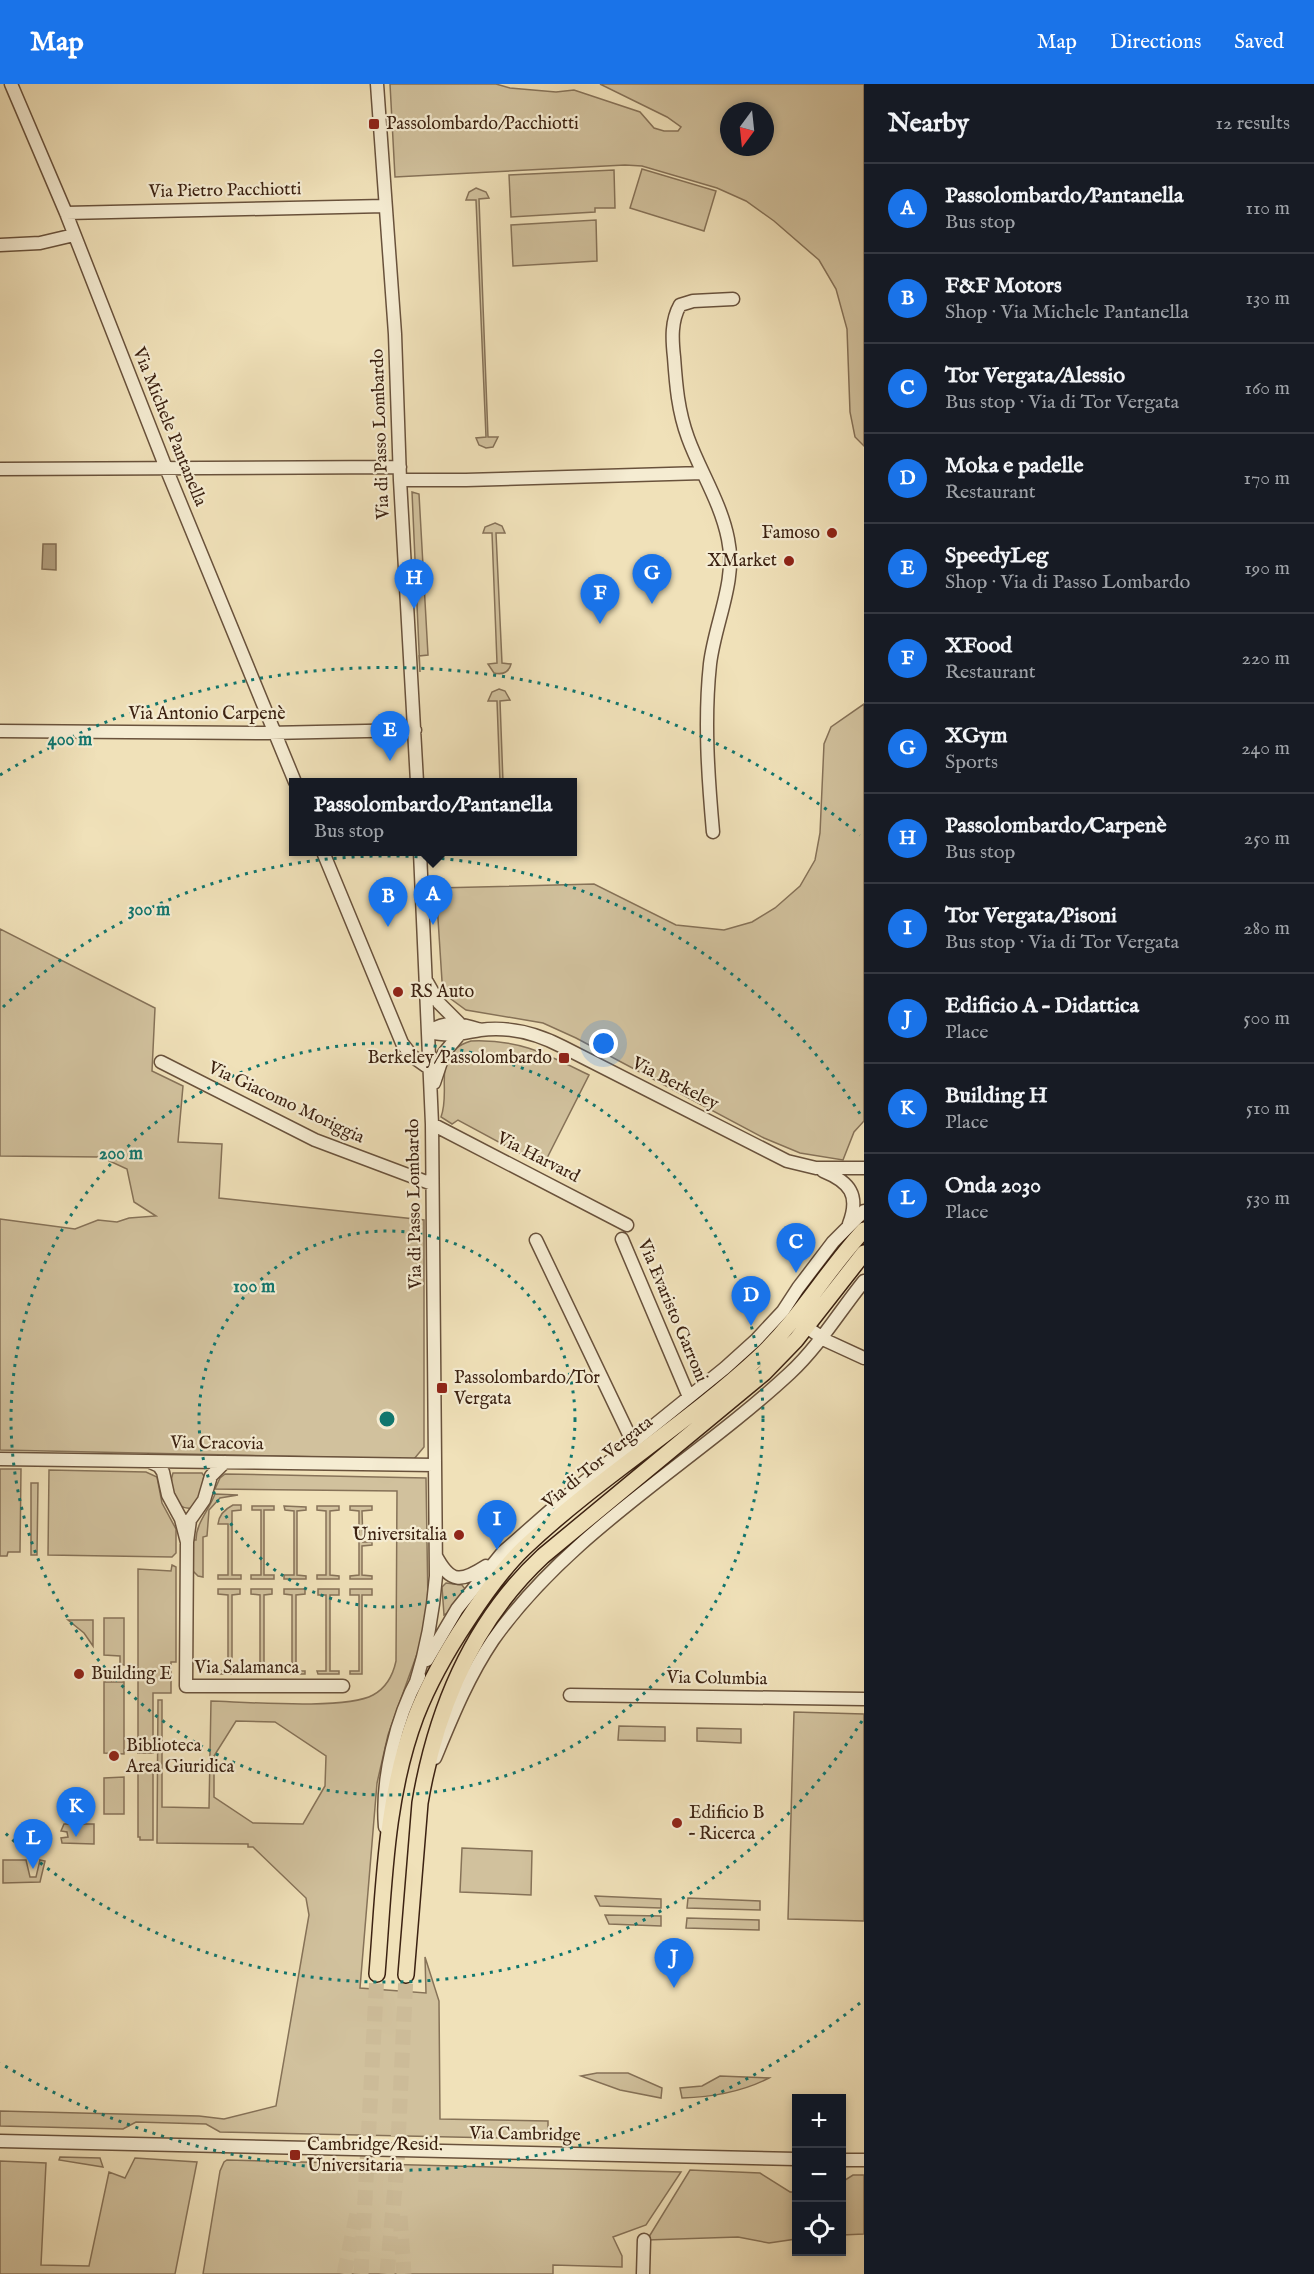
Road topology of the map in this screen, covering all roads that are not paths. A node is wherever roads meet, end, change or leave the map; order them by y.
1 (11, 84) edge
2 (377, 84) edge
3 (385, 206) junction
4 (66, 213) junction
5 (74, 235) junction
6 (0, 245) edge
7 (733, 299) dead end
8 (166, 468) junction
9 (0, 469) edge
10 (400, 473) junction
11 (703, 474) junction
12 (414, 730) junction
13 (0, 731) edge
14 (275, 733) junction
15 (293, 778) edge
16 (417, 778) edge
17 (713, 832) dead end
18 (325, 856) edge
19 (420, 856) edge
20 (425, 980) junction
21 (459, 1029) junction
22 (428, 1032) junction
23 (160, 1062) dead end
24 (429, 1068) junction
25 (431, 1094) junction
26 (432, 1124) junction
27 (816, 1168) junction
28 (864, 1168) edge
29 (432, 1184) junction
30 (864, 1211) edge
31 (627, 1225) dead end
32 (847, 1227) junction
33 (864, 1230) edge
34 (622, 1239) dead end
35 (536, 1240) dead end
36 (864, 1253) edge
37 (864, 1281) edge
38 (795, 1319) junction
39 (822, 1338) junction
40 (864, 1358) edge
41 (689, 1397) junction
42 (633, 1443) junction
43 (0, 1459) edge
44 (148, 1461) junction
45 (182, 1461) junction
46 (195, 1462) junction
47 (225, 1462) junction
48 (434, 1465) junction
49 (167, 1483) junction
50 (208, 1487) junction
51 (187, 1542) junction
52 (436, 1556) junction
53 (497, 1559) junction
54 (416, 1682) junction
55 (343, 1686) dead end
56 (570, 1695) dead end
57 (864, 1699) edge
58 (422, 1790) junction
59 (387, 1840) junction
60 (377, 1974) tunnel mouth
61 (406, 1975) tunnel mouth
62 (0, 2141) edge
63 (792, 2159) edge
64 (846, 2160) edge
65 (864, 2160) edge
66 (644, 2240) dead end
67 (643, 2274) edge

1 - 4 street, Via Michele Pantanella
2 - 3 street, Via di Passo Lombardo
3 - 4 street, Via Pietro Pacchiotti
3 - 10 street, Via di Passo Lombardo
4 - 5 street, Via Michele Pantanella
5 - 6 street
5 - 8 street, Via Michele Pantanella
7 - 11 street
8 - 9 street
8 - 10 street
8 - 14 street, Via Michele Pantanella
10 - 11 street
10 - 12 street, Via di Passo Lombardo
11 - 17 street
12 - 14 street, Via Antonio Carpenè
12 - 16 street, Via di Passo Lombardo
13 - 14 street, Via Antonio Carpenè
14 - 15 street, Via Michele Pantanella
18 - 24 street
19 - 20 street, Via di Passo Lombardo
20 - 21 street
20 - 22 street, Via di Passo Lombardo
21 - 22 street, Via Berkeley
21 - 25 street
21 - 27 street, Via Berkeley
22 - 24 street, Via di Passo Lombardo
23 - 29 street, Via Giacomo Moriggia
24 - 25 street, Via di Passo Lombardo
25 - 26 street, Via di Passo Lombardo
26 - 29 street, Via di Passo Lombardo
26 - 31 street, Via Harvard
27 - 28 street, Via Berkeley
27 - 32 street, Via Berkeley
29 - 48 street, Via di Passo Lombardo
30 - 32 street, Via di Tor Vergata
32 - 38 street, Via di Tor Vergata
33 - 38 main road, Via di Tor Vergata
34 - 41 street, Via Evaristo Garroni
35 - 42 street
36 - 38 main road, Via di Tor Vergata
37 - 39 street, Via di Tor Vergata
38 - 39 street
38 - 41 street, Via di Tor Vergata
38 - 58 main road, Via di Tor Vergata
38 - 59 main road, Via di Tor Vergata
39 - 40 street
39 - 58 street, Via di Tor Vergata
41 - 42 street, Via di Tor Vergata
42 - 53 street, Via di Tor Vergata
43 - 44 street, Via Cracovia
44 - 45 street, Via Cracovia
44 - 49 street, Via Salamanca
45 - 46 street, Via Cracovia
45 - 49 street
46 - 47 street, Via Cracovia
46 - 50 street
47 - 48 street, Via Cracovia
47 - 50 street, Via Salamanca
48 - 52 street, Via di Passo Lombardo
49 - 51 street, Via Salamanca
50 - 51 street, Via Salamanca
51 - 55 street, Via Salamanca
52 - 53 street
52 - 54 street, Via di Passo Lombardo
53 - 54 street, Via di Tor Vergata
54 - 59 street
56 - 57 street, Via Columbia
58 - 61 main road, Via di Tor Vergata
59 - 60 main road, Via di Tor Vergata
62 - 63 street, Via Cambridge
64 - 65 street
66 - 67 street

